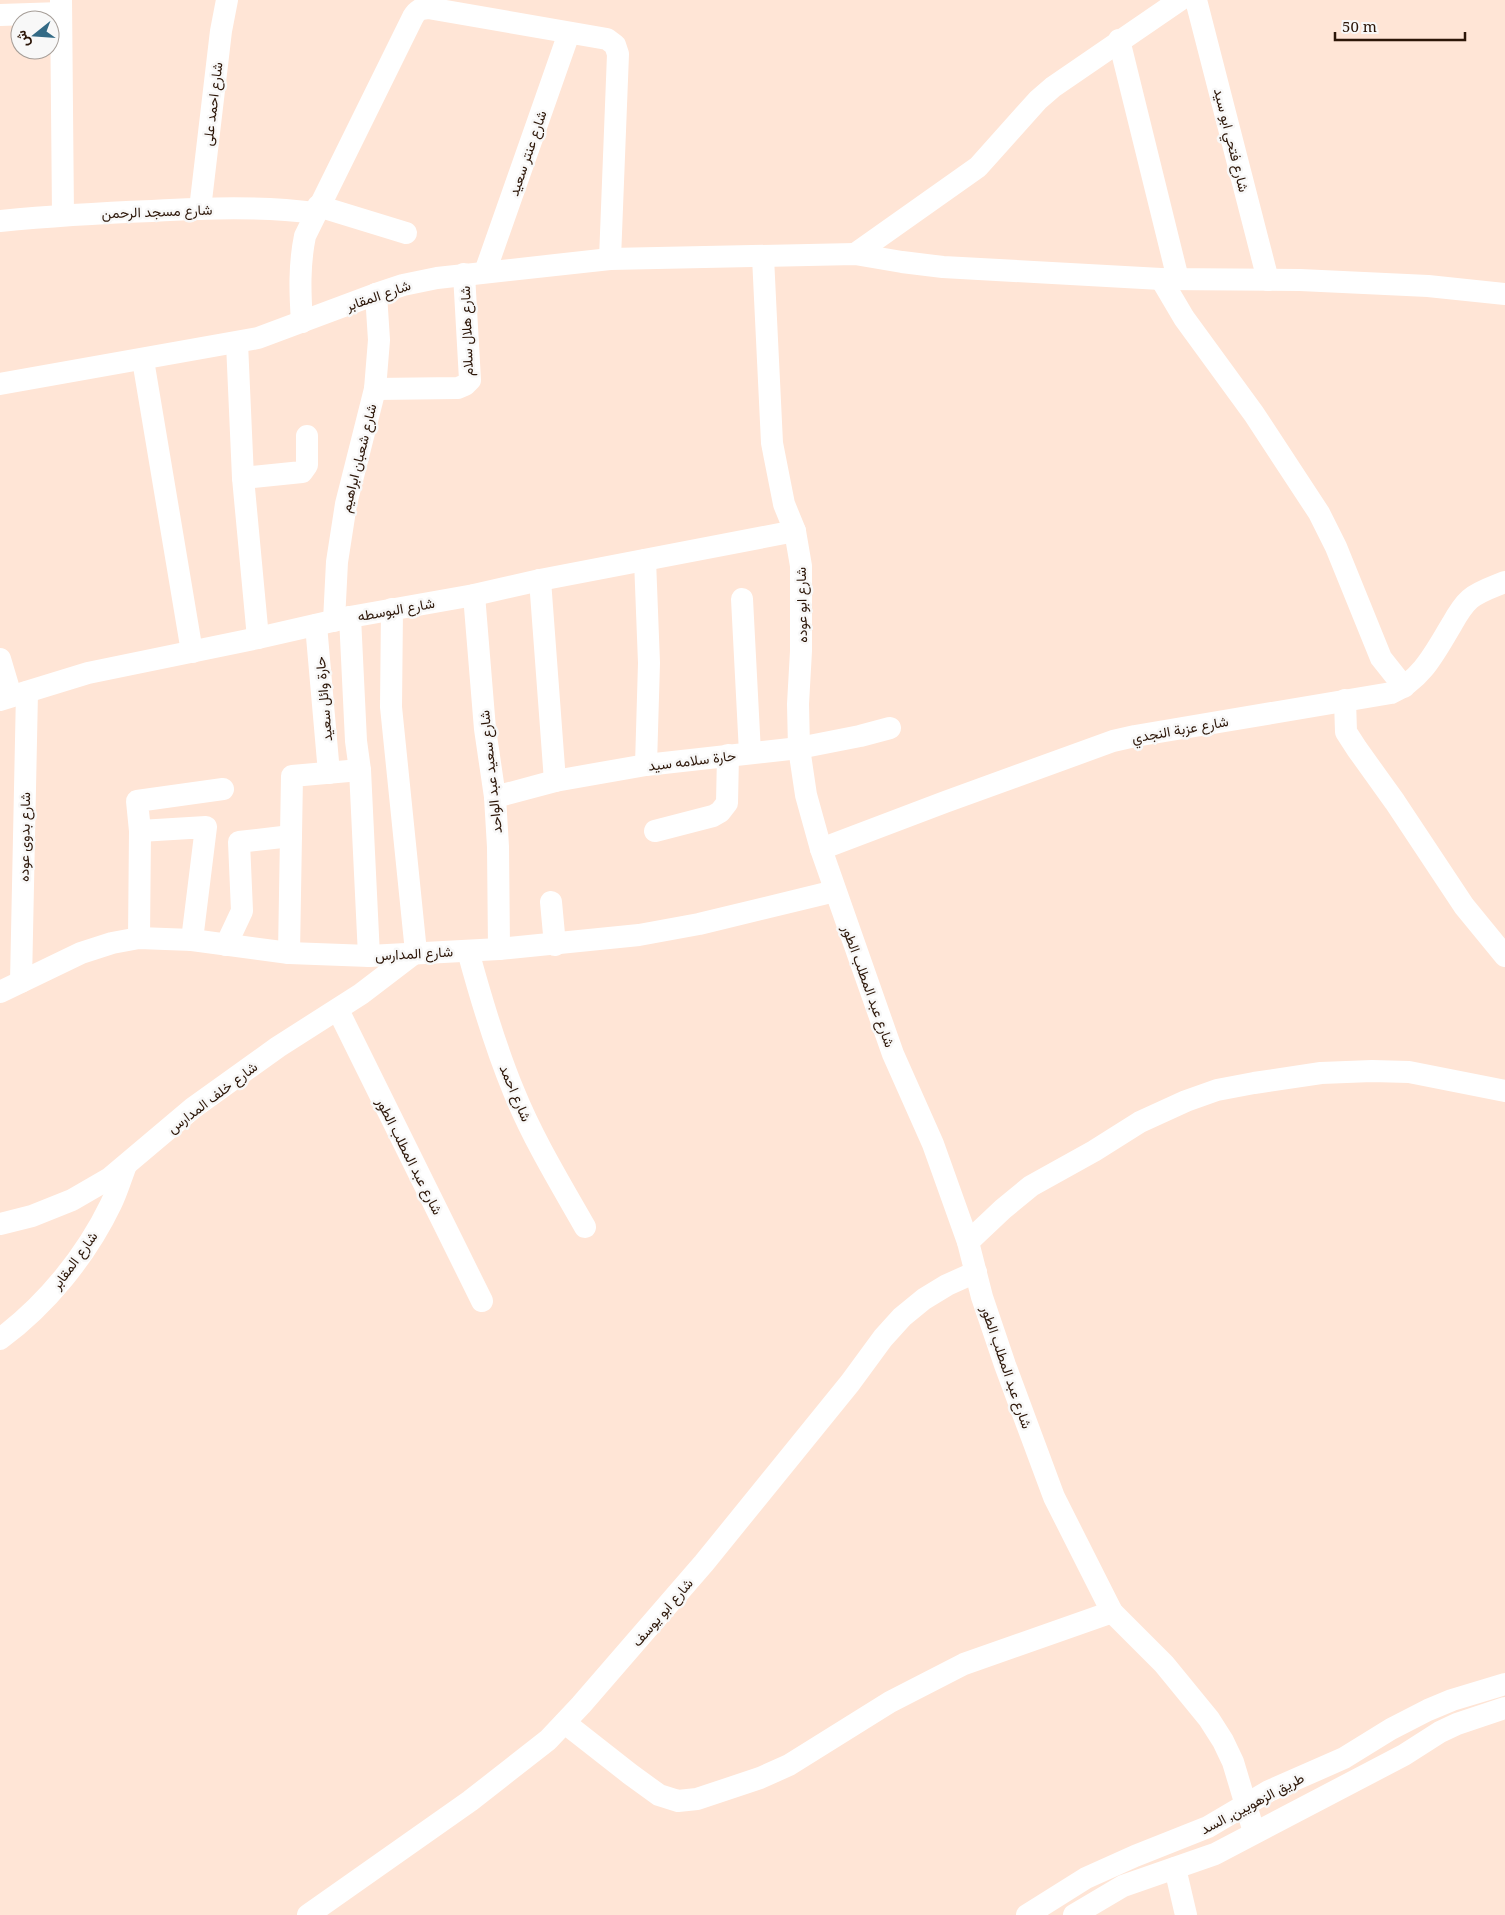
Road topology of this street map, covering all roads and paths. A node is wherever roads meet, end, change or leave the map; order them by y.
1 (227, 0) edge
2 (1180, 0) edge
3 (1196, 0) edge
4 (61, 7) edge
5 (0, 15) edge
6 (569, 34) junction
7 (1119, 40) junction
8 (200, 209) junction
9 (317, 210) junction
10 (63, 215) junction
11 (0, 220) edge
12 (406, 233) dead end
13 (855, 254) junction
14 (763, 257) junction
15 (610, 259) junction
16 (474, 273) junction
17 (1169, 279) junction
18 (1268, 280) junction
19 (376, 294) junction
20 (1505, 294) edge
21 (302, 322) junction
22 (237, 343) junction
23 (143, 360) junction
24 (0, 384) edge
25 (375, 389) junction
26 (307, 436) dead end
27 (243, 478) junction
28 (795, 532) junction
29 (645, 560) junction
30 (540, 580) junction
31 (1505, 582) edge
32 (474, 595) junction
33 (742, 599) dead end
34 (392, 610) junction
35 (333, 621) junction
36 (258, 638) junction
37 (192, 652) junction
38 (0, 659) edge
39 (1404, 687) junction
40 (13, 696) edge
41 (1345, 700) junction
42 (391, 707) junction
43 (324, 709) junction
44 (354, 709) junction
45 (890, 728) dead end
46 (798, 748) junction
47 (739, 754) junction
48 (646, 765) junction
49 (360, 770) junction
50 (330, 773) junction
51 (554, 781) junction
52 (223, 789) dead end
53 (495, 797) junction
54 (655, 830) dead end
55 (140, 831) junction
56 (291, 836) junction
57 (821, 849) junction
58 (834, 891) junction
59 (551, 902) dead end
60 (139, 938) junction
61 (192, 940) junction
62 (555, 944) junction
63 (226, 945) junction
64 (499, 949) junction
65 (468, 951) junction
66 (416, 952) junction
67 (289, 953) junction
68 (368, 956) junction
69 (1505, 956) edge
70 (21, 982) junction
71 (0, 992) edge
72 (338, 1010) junction
73 (1505, 1091) edge
74 (126, 1165) junction
75 (0, 1224) edge
76 (585, 1226) dead end
77 (968, 1242) junction
78 (976, 1272) junction
79 (482, 1301) dead end
80 (0, 1339) edge
81 (1112, 1612) junction
82 (1505, 1684) edge
83 (1505, 1708) edge
84 (565, 1723) junction
85 (1246, 1805) junction
86 (1254, 1832) junction
87 (1175, 1868) junction
88 (308, 1915) edge
89 (1028, 1915) edge
90 (1074, 1915) edge
91 (1186, 1915) edge

1 - 8 street, شارع احمد على
2 - 7 street
3 - 18 street, شارع فتحي ابو سيد
4 - 5 street
4 - 10 street
6 - 9 street
6 - 15 street
6 - 16 street, شارع عنتر سعيد
7 - 13 street
7 - 17 street
8 - 9 street, شارع مسجد الرحمن
8 - 10 street, شارع مسجد الرحمن
9 - 12 street
9 - 21 street
10 - 11 street, شارع مسجد الرحمن
13 - 14 street, شارع المقابر
13 - 17 street, شارع المقابر
14 - 15 street, شارع المقابر
14 - 28 street, شارع ابو عوده
15 - 16 street, شارع المقابر
16 - 19 street, شارع المقابر
16 - 25 street, شارع هلال سلام
17 - 18 street, شارع المقابر
17 - 39 street
18 - 20 street, شارع المقابر
19 - 21 street, شارع المقابر
19 - 25 street, شارع شعبان ابراهيم
21 - 22 street, شارع المقابر
22 - 23 street, شارع المقابر
22 - 27 street
23 - 24 street, شارع المقابر
23 - 37 street
25 - 35 street, شارع شعبان ابراهيم
26 - 27 street
27 - 36 street
28 - 29 street, شارع البوسطه
28 - 46 street, شارع ابو عوده
29 - 30 street, شارع البوسطه
29 - 48 street
30 - 32 street, شارع البوسطه
30 - 51 street
31 - 39 street, شارع عزبة النجدي
32 - 34 street, شارع البوسطه
32 - 53 street, شارع سعيد عبد الواحد
33 - 47 street
34 - 35 street, شارع البوسطه
34 - 42 street
35 - 36 street, شارع البوسطه
35 - 43 street, حارة وائل سعيد
35 - 44 street
36 - 37 street, شارع البوسطه
37 - 40 street, شارع البوسطه
38 - 40 street, شارع بدوى عوده
39 - 41 street, شارع عزبة النجدي
40 - 70 street, شارع بدوى عوده
41 - 57 street, شارع عزبة النجدي
41 - 69 street
42 - 44 street
42 - 66 street
43 - 44 street
43 - 50 street, حارة وائل سعيد
44 - 49 street
45 - 46 street, حارة سلامه سيد
46 - 47 street, حارة سلامه سيد
46 - 57 street, شارع ابو عوده
47 - 48 street, حارة سلامه سيد
47 - 54 street
48 - 51 street, حارة سلامه سيد
49 - 50 street
49 - 68 street
50 - 56 street
51 - 53 street, حارة سلامه سيد
52 - 55 street
53 - 64 street, شارع سعيد عبد الواحد
55 - 60 street
55 - 61 street
56 - 63 street
56 - 67 street
57 - 58 street, شارع ابو عوده
58 - 62 street, شارع المدارس
58 - 77 street, شارع عبد المطلب الطور
59 - 62 street
60 - 61 street, شارع المدارس
60 - 70 street, شارع المدارس
61 - 63 street, شارع المدارس
62 - 64 street, شارع المدارس
63 - 67 street, شارع المدارس
64 - 65 street, شارع المدارس
65 - 66 street, شارع المدارس
65 - 76 street, شارع احمد
66 - 68 street, شارع المدارس
66 - 72 street, شارع خلف المدارس
67 - 68 street, شارع المدارس
70 - 71 street, شارع المدارس
72 - 74 street, شارع خلف المدارس
72 - 79 street, شارع عبد المطلب الطور
73 - 77 street
74 - 75 street, شارع خلف المدارس
74 - 80 street, شارع المقابر
77 - 78 street, شارع عبد المطلب الطور
78 - 81 street, شارع عبد المطلب الطور
78 - 84 street, شارع ابو يوسف
81 - 84 street
81 - 85 street, شارع عبد المطلب الطور
82 - 85 street, طريق الزهويين, السد
83 - 86 street, طريق الزهويين, السد
84 - 88 street, شارع ابو يوسف
85 - 86 street, شارع عبد المطلب الطور
85 - 89 street, طريق الزهويين, السد
86 - 87 street, طريق الزهويين, السد
87 - 90 street, طريق الزهويين, السد
87 - 91 street

